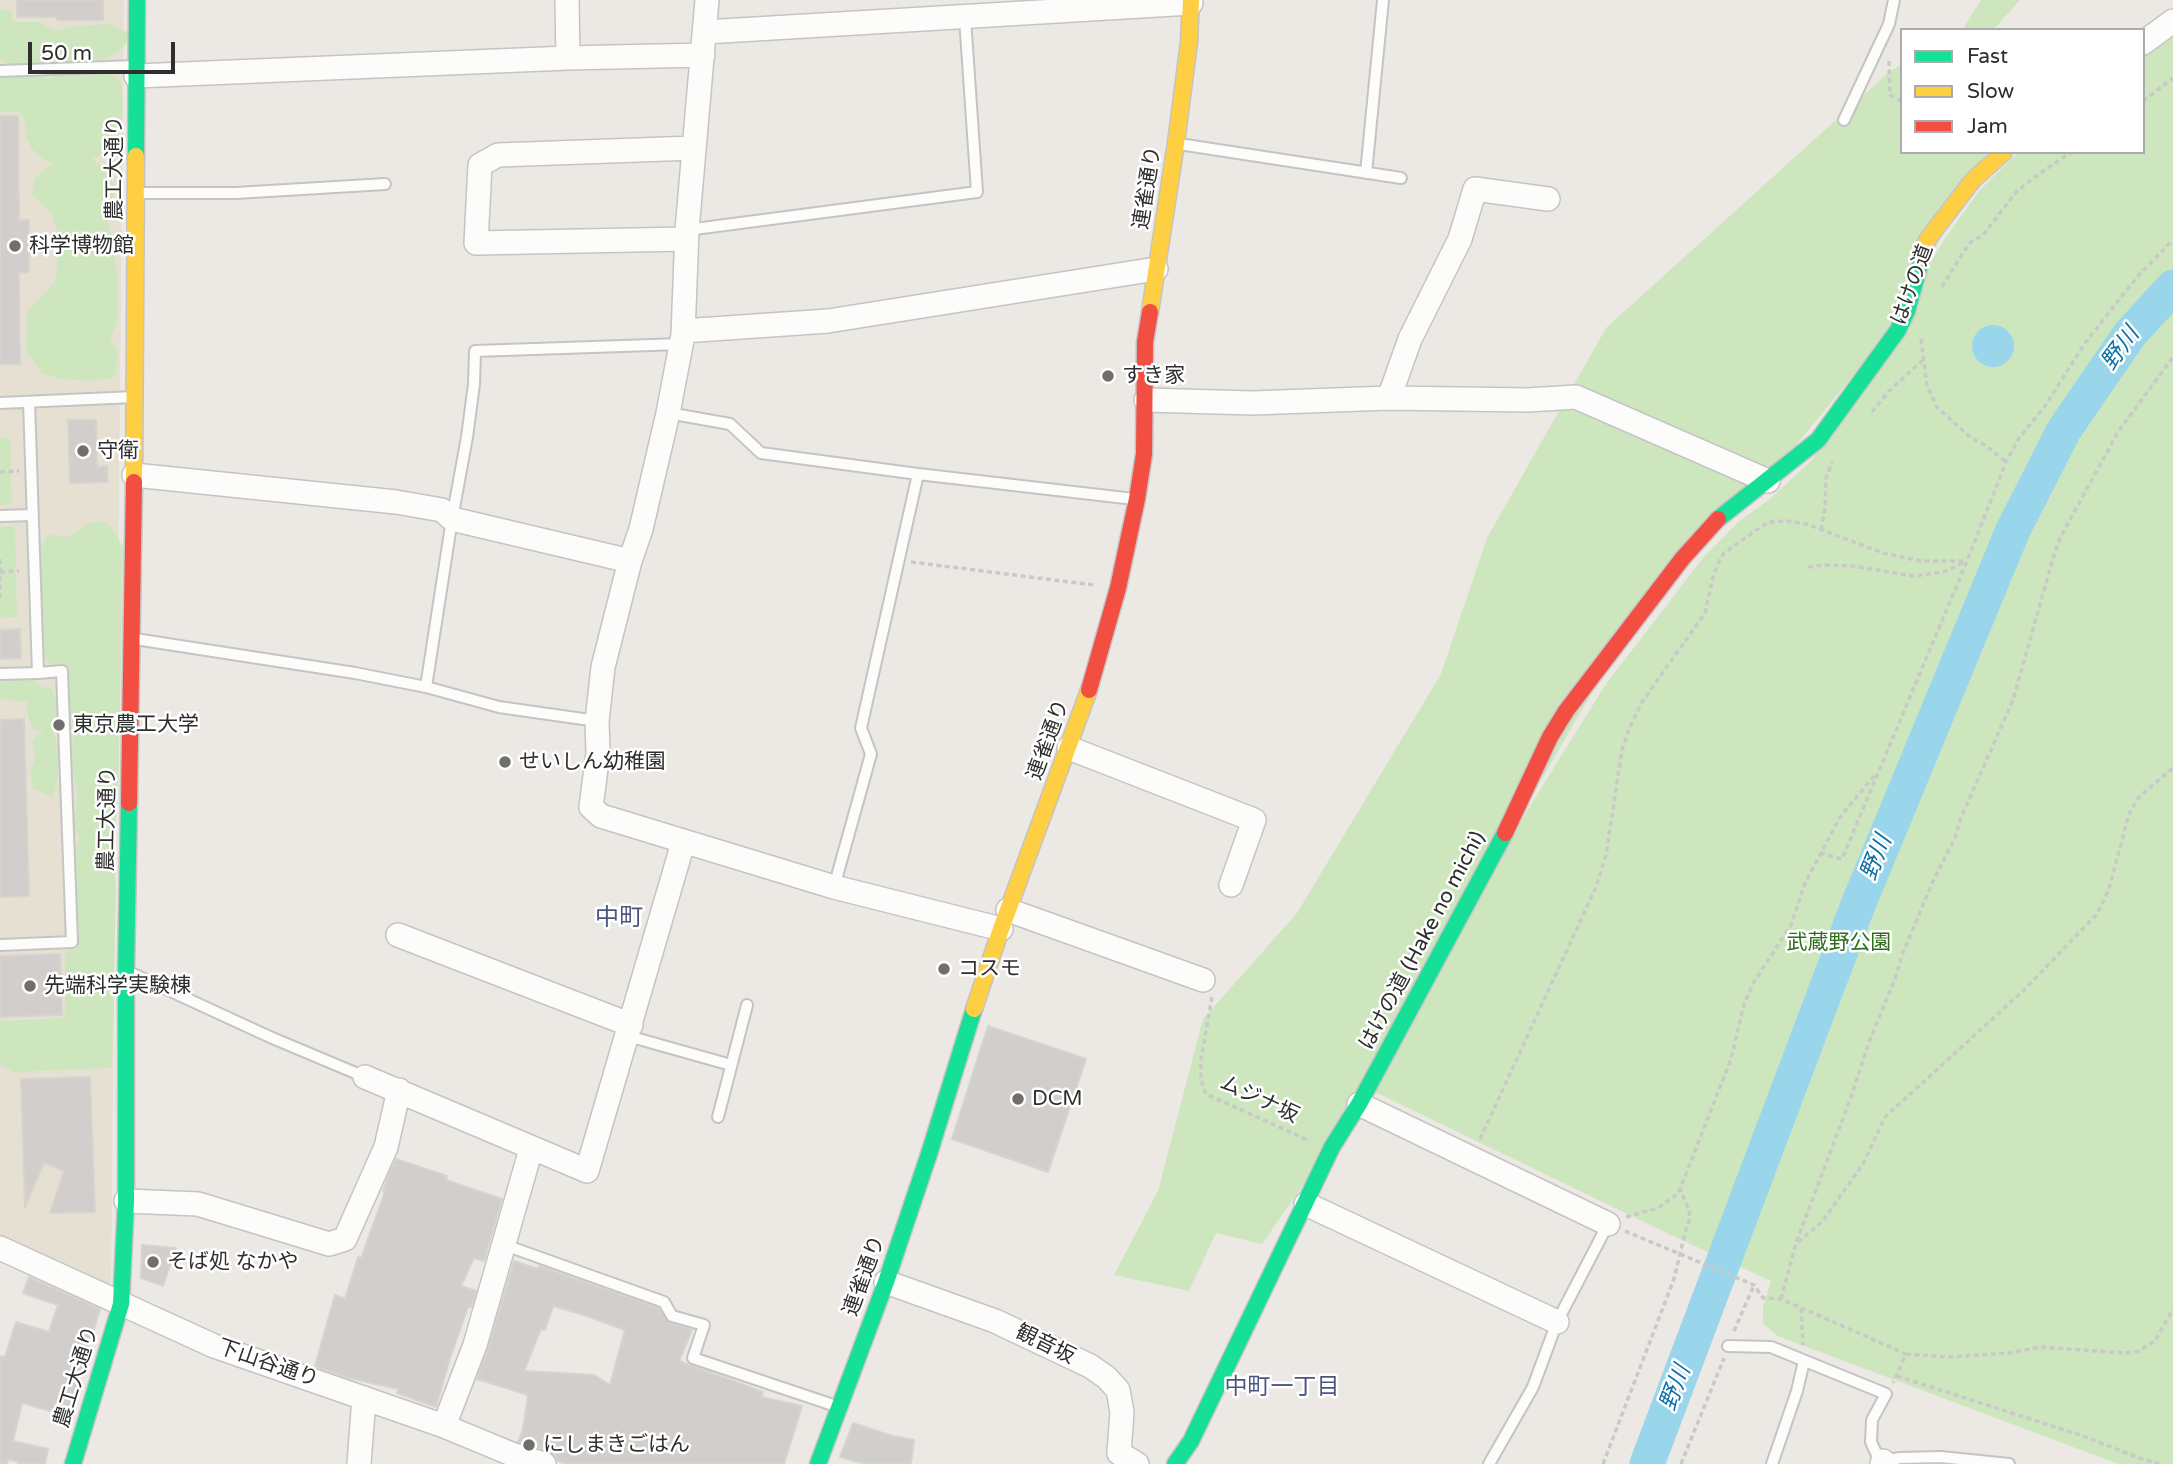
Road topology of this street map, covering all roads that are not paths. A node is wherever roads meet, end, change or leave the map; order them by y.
1 (137, 0) edge
2 (567, 0) edge
3 (707, 0) edge
4 (1383, 0) edge
5 (1894, 0) edge
6 (1191, 1) edge
7 (965, 18) junction
8 (2173, 21) edge
9 (705, 32) junction
10 (2145, 42) edge
11 (703, 55) junction
12 (568, 58) junction
13 (0, 71) edge
14 (136, 71) junction
15 (1844, 120) dead end
16 (1176, 143) junction
17 (694, 148) junction
18 (2002, 154) edge
19 (1366, 173) junction
20 (1401, 178) dead end
21 (385, 184) dead end
22 (135, 193) junction
23 (1548, 199) dead end
24 (686, 235) junction
25 (1156, 269) junction
26 (682, 337) junction
27 (135, 397) junction
28 (1389, 398) junction
29 (1146, 400) junction
30 (29, 402) junction
31 (0, 403) edge
32 (668, 413) junction
33 (918, 474) junction
34 (134, 475) junction
35 (1768, 481) junction
36 (1137, 499) junction
37 (33, 515) junction
38 (0, 516) edge
39 (452, 519) junction
40 (630, 561) junction
41 (132, 639) junction
42 (38, 673) junction
43 (0, 674) edge
44 (426, 687) junction
45 (597, 720) junction
46 (1069, 748) junction
47 (683, 843) junction
48 (1231, 885) dead end
49 (834, 887) junction
50 (1005, 919) junction
51 (398, 935) dead end
52 (0, 944) edge
53 (126, 971) junction
54 (1203, 980) road end
55 (747, 1005) dead end
56 (629, 1031) junction
57 (731, 1065) junction
58 (365, 1077) joint
59 (399, 1090) junction
60 (1359, 1104) junction
61 (718, 1117) dead end
62 (531, 1149) junction
63 (126, 1201) junction
64 (1306, 1204) junction
65 (1608, 1224) joint
66 (502, 1244) junction
67 (0, 1248) edge
68 (886, 1282) junction
69 (121, 1304) junction
70 (1557, 1322) junction
71 (1728, 1346) road end
72 (1804, 1361) junction
73 (363, 1398) junction
74 (838, 1407) junction
75 (444, 1426) junction
76 (1884, 1463) edge
77 (73, 1464) edge
78 (359, 1464) edge
79 (544, 1464) edge
80 (818, 1464) edge
81 (1137, 1464) edge
82 (1175, 1464) edge
83 (1489, 1464) edge
84 (1772, 1464) edge
85 (2009, 1464) edge

1 - 14 street, 農工大通り
2 - 12 street
3 - 9 street
4 - 19 lane
5 - 15 lane
6 - 7 street
6 - 16 street, 連雀通り
7 - 9 street
7 - 24 lane
8 - 10 street
9 - 11 street
11 - 12 street
11 - 17 street
12 - 14 street
13 - 14 lane
14 - 22 street, 農工大通り
16 - 19 lane
16 - 25 street, 連雀通り
17 - 24 street
17 - 24 street
18 - 35 street, はけの道
19 - 20 lane
21 - 22 lane
22 - 27 street, 農工大通り
23 - 28 street
24 - 26 street
25 - 26 street
25 - 29 street, 連雀通り
26 - 32 street
26 - 39 lane
27 - 30 lane
27 - 34 street, 農工大通り
28 - 29 street
28 - 35 street
29 - 36 street, 連雀通り
30 - 31 lane
30 - 37 lane
32 - 33 lane
32 - 40 street
33 - 36 lane
33 - 49 lane
34 - 39 street
34 - 41 street, 農工大通り
35 - 60 street, はけの道 (Hake no michi)
36 - 46 street, 連雀通り
37 - 38 lane
37 - 42 lane
39 - 40 street
39 - 44 lane
40 - 45 street
41 - 44 lane
41 - 53 street, 農工大通り
42 - 43 lane
42 - 52 lane
44 - 45 lane
45 - 47 street
46 - 48 street
46 - 50 street, 連雀通り
47 - 49 street
47 - 56 street
49 - 50 street
50 - 54 street
50 - 68 street, 連雀通り
51 - 56 street
53 - 58 lane
53 - 63 street, 農工大通り
55 - 57 lane
56 - 57 lane
56 - 62 street
57 - 61 lane
58 - 59 street
59 - 62 street
59 - 63 street
60 - 64 street, はけの道 (Hake no michi)
60 - 65 street
62 - 66 street
63 - 69 street, 農工大通り
64 - 70 street
64 - 82 street, はけの道 (Hake no michi)
65 - 70 lane
66 - 74 lane
66 - 75 street
67 - 69 street, 下山谷通り
68 - 74 street, 連雀通り
68 - 81 street, 観音坂
69 - 73 street, 下山谷通り
69 - 77 street, 農工大通り
70 - 83 lane
71 - 72 lane
72 - 76 lane
72 - 84 lane
73 - 75 street, 下山谷通り
73 - 78 street
74 - 80 street, 連雀通り
75 - 79 street, 下山谷通り
76 - 85 lane

